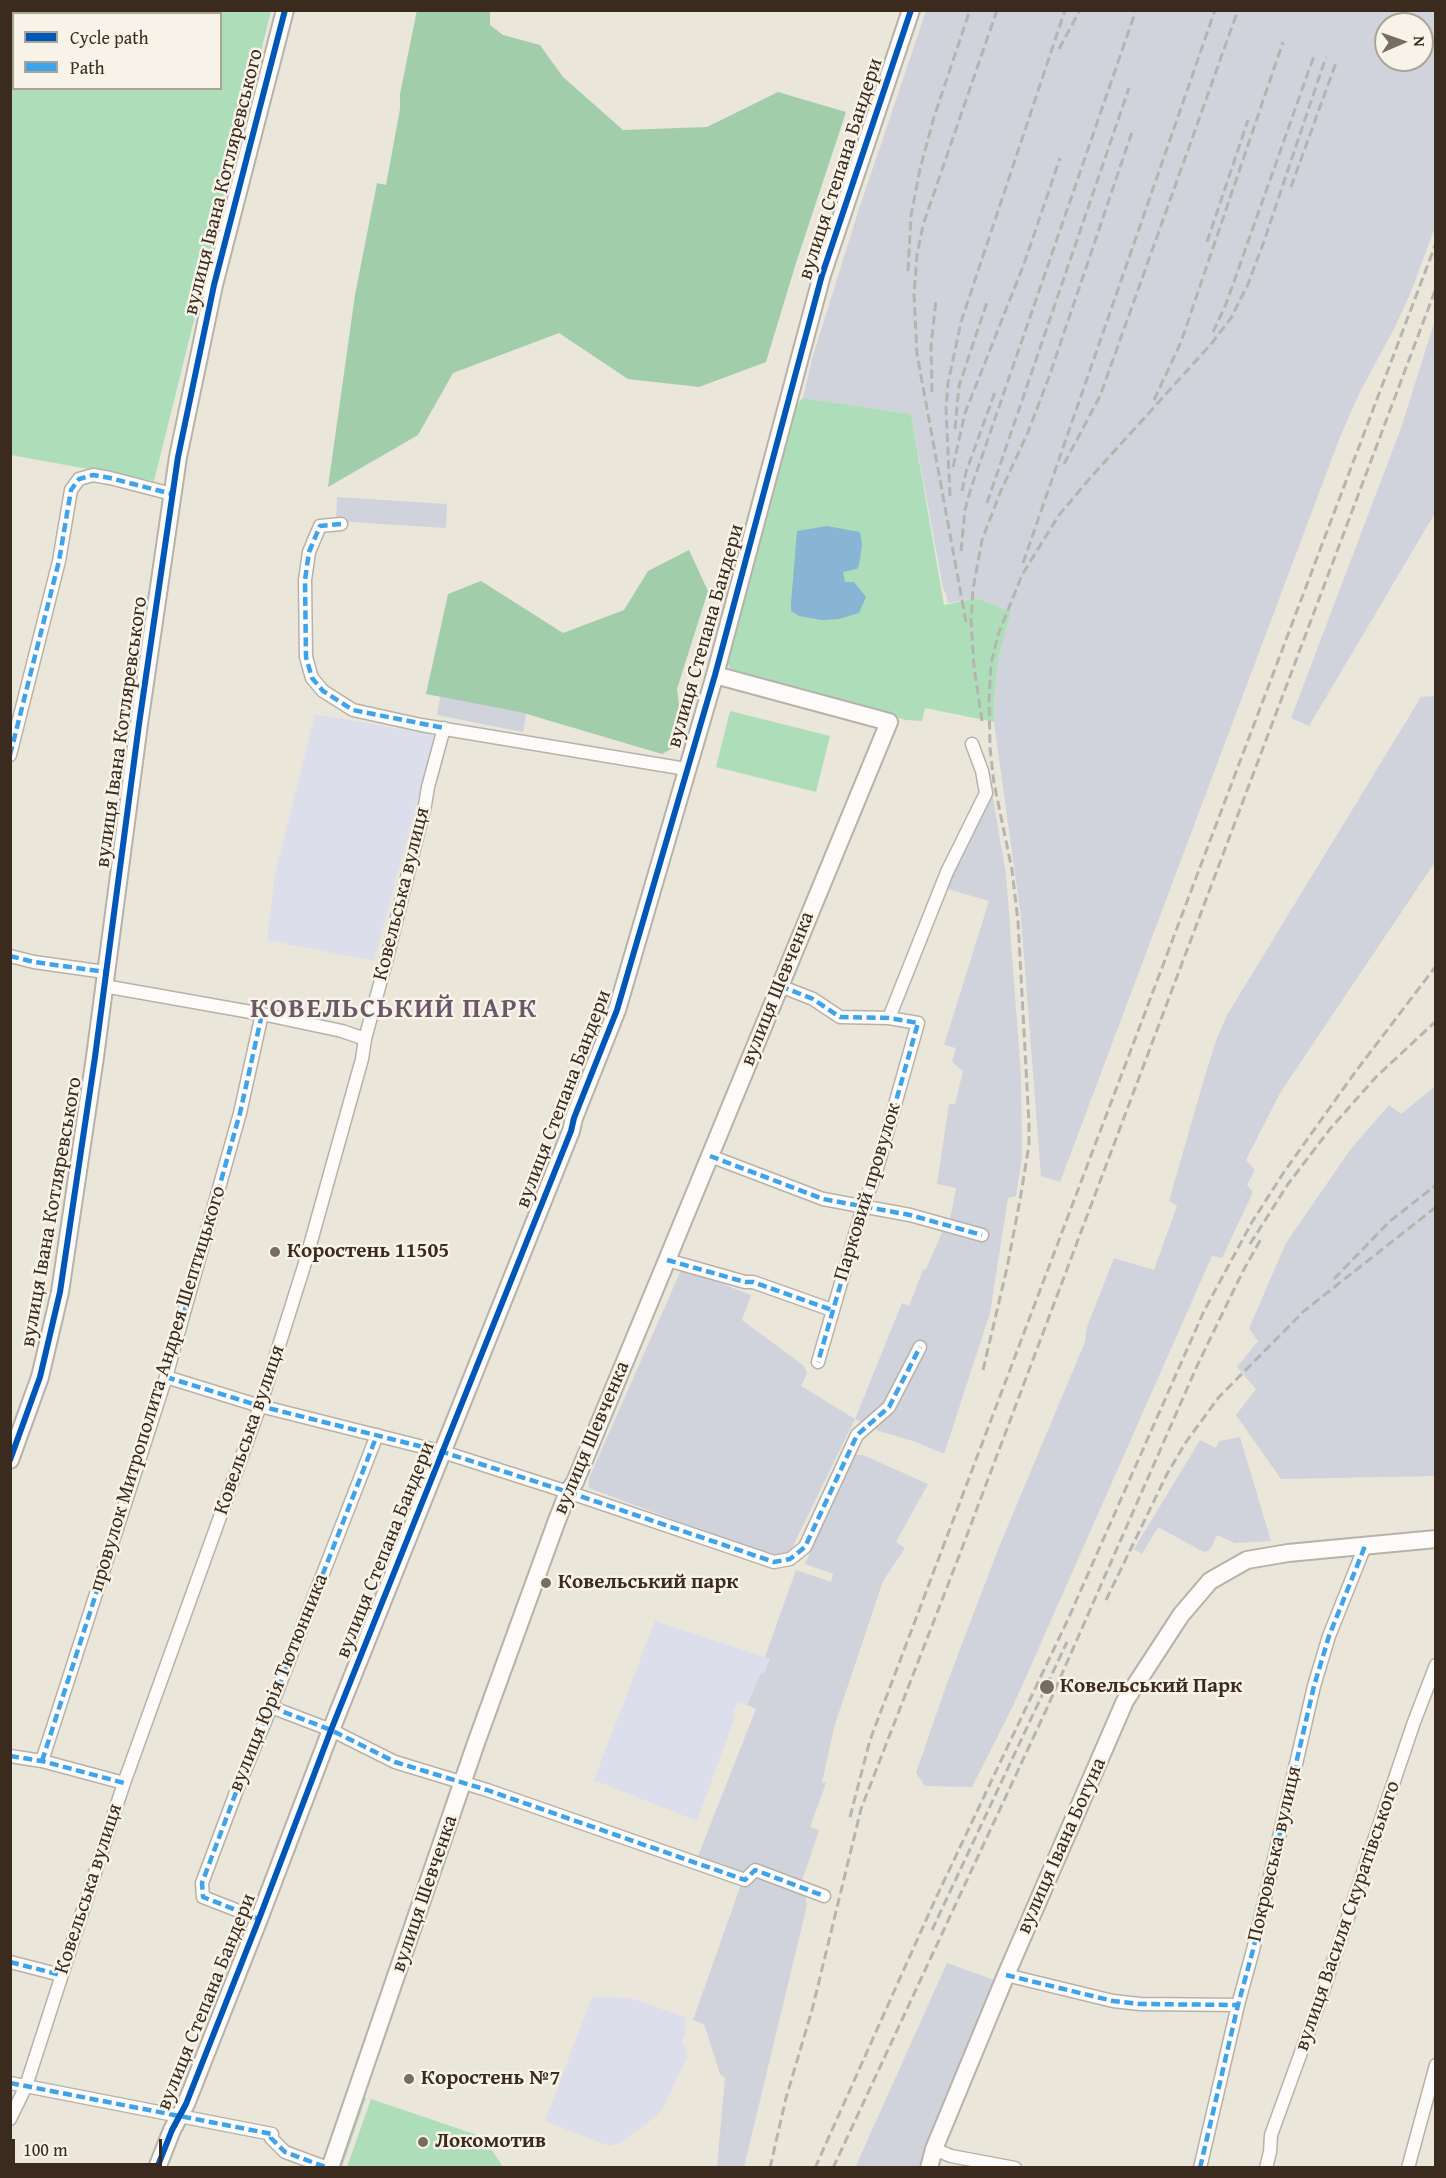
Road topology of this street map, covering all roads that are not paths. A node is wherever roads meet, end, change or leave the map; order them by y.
1 (285, 10) edge
2 (911, 10) edge
3 (172, 494) junction
4 (341, 524) dead end
5 (714, 675) junction
6 (444, 728) junction
7 (972, 744) dead end
8 (10, 755) edge
9 (686, 770) junction
10 (10, 956) edge
11 (105, 979) junction
12 (780, 986) junction
13 (262, 1014) junction
14 (889, 1018) junction
15 (365, 1039) junction
16 (710, 1156) junction
17 (863, 1207) junction
18 (982, 1235) dead end
19 (668, 1260) junction
20 (832, 1310) junction
21 (920, 1347) dead end
22 (818, 1362) dead end
23 (166, 1377) junction
24 (260, 1406) junction
25 (376, 1435) junction
26 (443, 1452) junction
27 (10, 1460) edge
28 (568, 1492) junction
29 (1436, 1539) edge
30 (1365, 1546) junction
31 (1436, 1665) edge
32 (271, 1707) junction
33 (331, 1730) junction
34 (10, 1756) edge
35 (42, 1761) junction
36 (124, 1783) junction
37 (463, 1784) junction
38 (824, 1896) dead end
39 (260, 1919) junction
40 (10, 1962) edge
41 (61, 1975) junction
42 (1006, 1975) junction
43 (1238, 2005) junction
44 (1436, 2065) edge
45 (10, 2084) edge
46 (26, 2086) junction
47 (179, 2117) junction
48 (10, 2119) edge
49 (934, 2149) junction
50 (157, 2168) edge
51 (329, 2168) edge
52 (930, 2168) edge
53 (1015, 2168) edge
54 (1200, 2168) edge
55 (1266, 2168) edge
56 (1408, 2168) edge

1 - 3 street, вулиця Івана Котляревського
2 - 5 street, вулиця Степана Бандери
3 - 8 street
3 - 11 street, вулиця Івана Котляревського
4 - 6 street
5 - 9 street, вулиця Степана Бандери
5 - 12 street, вулиця Шевченка
6 - 9 street
6 - 15 street, Ковельська вулиця
7 - 14 street
9 - 26 street, вулиця Степана Бандери
10 - 11 street
11 - 13 street
11 - 27 street, вулиця Івана Котляревського
12 - 14 street
12 - 16 street, вулиця Шевченка
13 - 15 street
13 - 23 street, провулок Митрополита Андрея Шептицького
14 - 17 street, Парковий провулок
15 - 24 street, Ковельська вулиця
16 - 17 street
16 - 19 street, вулиця Шевченка
17 - 18 street
17 - 20 street, Парковий провулок
19 - 20 street
19 - 28 street, вулиця Шевченка
20 - 22 street, Парковий провулок
21 - 28 street
23 - 24 street
23 - 35 street, провулок Митрополита Андрея Шептицького
24 - 25 street
24 - 36 street, Ковельська вулиця
25 - 26 street
25 - 32 street, вулиця Юрія Тютюнника
26 - 28 street
26 - 33 street, вулиця Степана Бандери
28 - 37 street, вулиця Шевченка
29 - 30 street, вулиця Івана Богуна
30 - 42 street, вулиця Івана Богуна
30 - 43 street, Покровська вулиця
31 - 55 street, вулиця Василя Скуратівського
32 - 33 street
32 - 39 street, вулиця Юрія Тютюнника
33 - 37 street
33 - 39 street, вулиця Степана Бандери
34 - 35 street
35 - 36 street
36 - 41 street, Ковельська вулиця
37 - 38 street
37 - 51 street, вулиця Шевченка
39 - 47 street, вулиця Степана Бандери
40 - 41 street
41 - 46 street, Ковельська вулиця
42 - 43 street
42 - 49 street, вулиця Івана Богуна
43 - 54 street, Покровська вулиця
44 - 56 street
45 - 46 street
46 - 47 street
46 - 48 street, Ковельська вулиця
47 - 50 street, вулиця Степана Бандери
47 - 51 street
49 - 52 street, вулиця Івана Богуна
49 - 53 street

